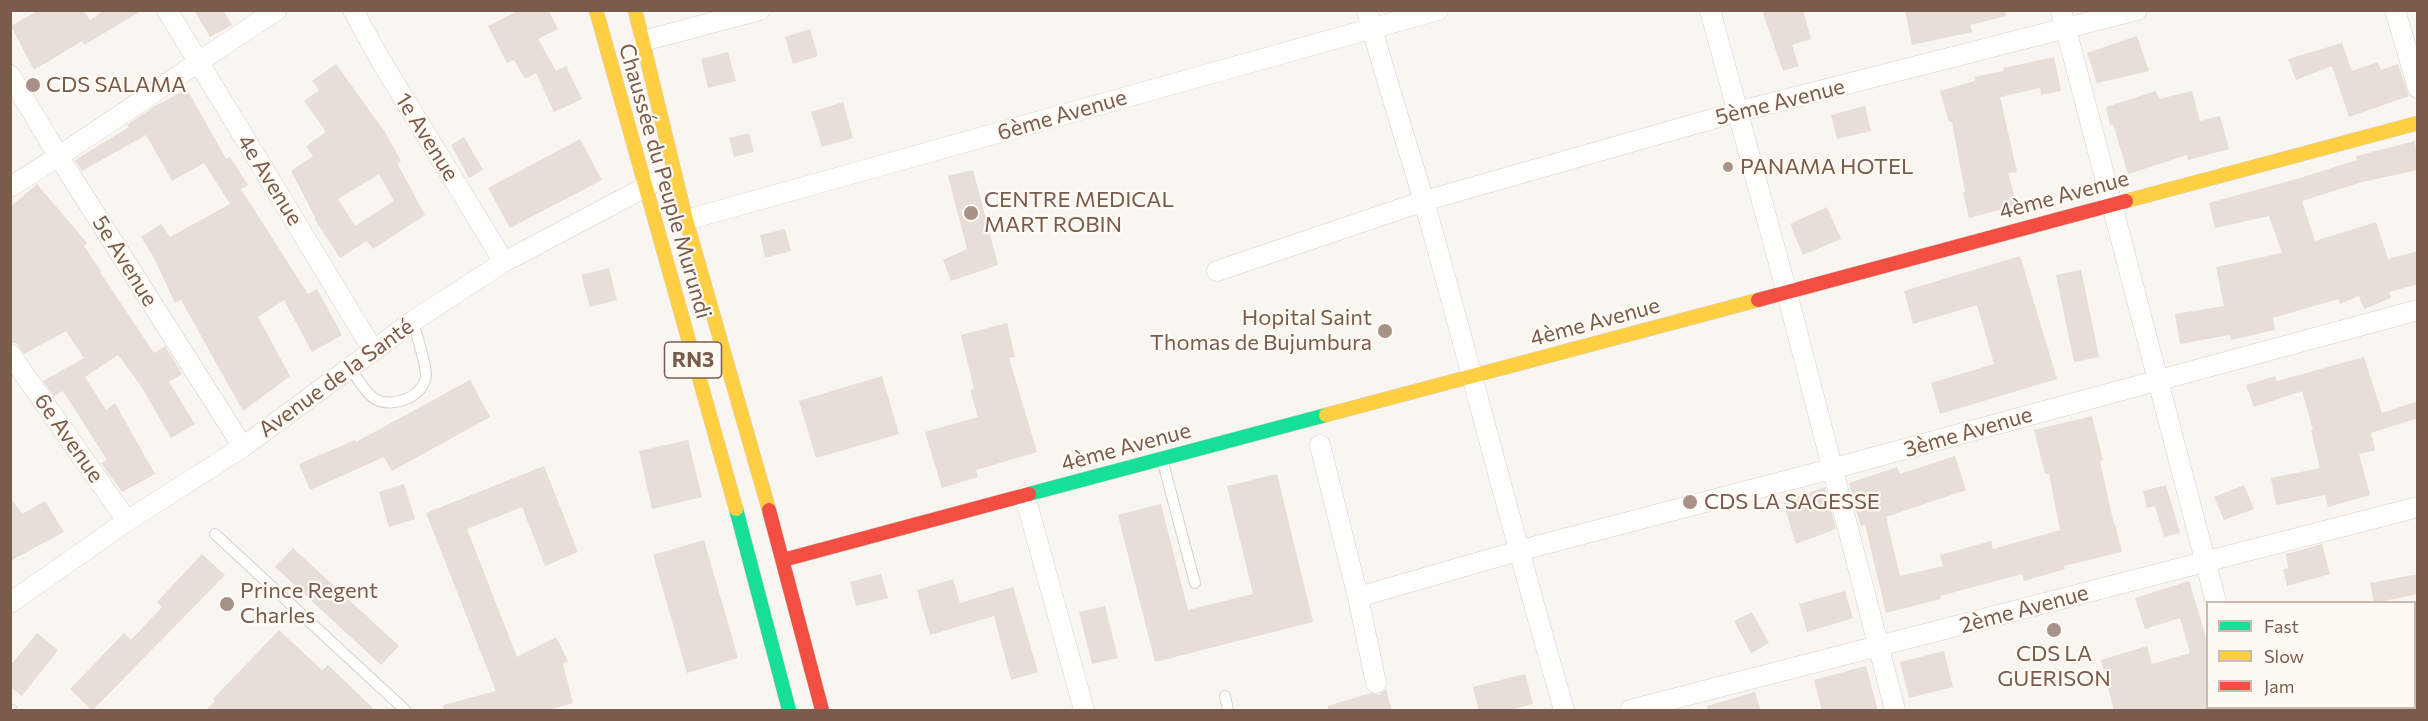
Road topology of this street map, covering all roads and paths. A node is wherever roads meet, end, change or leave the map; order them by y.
1 (167, 10) edge
2 (276, 10) edge
3 (353, 10) edge
4 (596, 10) edge
5 (635, 10) edge
6 (760, 10) edge
7 (1438, 10) edge
8 (1710, 10) edge
9 (2137, 10) edge
10 (2396, 10) edge
11 (1370, 19) edge
12 (2064, 20) edge
13 (644, 41) junction
14 (196, 62) junction
15 (10, 75) edge
16 (2418, 88) edge
17 (1737, 112) junction
18 (2418, 123) edge
19 (59, 157) junction
20 (675, 175) junction
21 (645, 186) junction
22 (10, 187) edge
23 (1424, 201) junction
24 (2111, 204) junction
25 (686, 220) junction
26 (504, 262) junction
27 (1217, 271) dead end
28 (1787, 293) junction
29 (2418, 310) edge
30 (413, 321) junction
31 (373, 350) junction
32 (10, 354) edge
33 (349, 367) junction
34 (1472, 376) junction
35 (2156, 379) junction
36 (1320, 445) dead end
37 (243, 447) junction
38 (1162, 459) junction
39 (1832, 469) junction
40 (1025, 496) junction
41 (2418, 507) edge
42 (127, 521) junction
43 (215, 534) dead end
44 (1518, 551) junction
45 (783, 560) junction
46 (2205, 562) junction
47 (1195, 583) dead end
48 (1358, 597) junction
49 (2215, 601) edge
50 (10, 603) edge
51 (1878, 648) junction
52 (1376, 683) dead end
53 (1225, 696) dead end
54 (405, 711) edge
55 (789, 711) edge
56 (822, 711) edge
57 (1084, 711) edge
58 (1228, 711) edge
59 (1564, 711) edge
60 (1630, 711) edge
61 (1895, 711) edge

1 - 14 street, 4e Avenue
2 - 14 street
3 - 26 street, 1e Avenue
4 - 21 main road, Chaussée du Peuple Murundi / RN3
5 - 13 main road, Chaussée du Peuple Murundi / RN3
6 - 13 street
7 - 11 street, 6ème Avenue
8 - 17 street
9 - 12 street, 5ème Avenue
10 - 16 street
11 - 23 street
11 - 25 street, 6ème Avenue
12 - 17 street, 5ème Avenue
12 - 24 street
13 - 20 main road, Chaussée du Peuple Murundi / RN3
14 - 19 street
14 - 31 street, 4e Avenue
15 - 19 street, 5e Avenue
17 - 23 street, 5ème Avenue
17 - 28 street
18 - 24 main road, 4ème Avenue
19 - 22 street
19 - 37 street, 5e Avenue
20 - 21 street, Avenue de la Santé
20 - 25 main road, Chaussée du Peuple Murundi / RN3
21 - 26 street, Avenue de la Santé
21 - 55 main road, Chaussée du Peuple Murundi / RN3
23 - 27 street, 5ème Avenue
23 - 34 street
24 - 28 main road, 4ème Avenue
24 - 35 street
25 - 45 main road, Chaussée du Peuple Murundi / RN3
26 - 30 street, Avenue de la Santé
28 - 34 main road, 4ème Avenue
28 - 39 street
29 - 35 street, 3ème Avenue
30 - 31 street, Avenue de la Santé
30 - 33 lane
31 - 33 street, Avenue de la Santé
32 - 42 street, 6e Avenue
33 - 37 street, Avenue de la Santé
34 - 38 main road, 4ème Avenue
34 - 44 street
35 - 39 street, 3ème Avenue
35 - 46 street
36 - 48 street
37 - 42 street, Avenue de la Santé
38 - 40 main road, 4ème Avenue
38 - 47 lane
39 - 44 street, 3ème Avenue
39 - 51 street
40 - 45 main road, 4ème Avenue
40 - 57 street
41 - 46 street, 2ème Avenue
42 - 50 street, Avenue de la Santé
43 - 54 lane
44 - 48 street, 3ème Avenue
44 - 59 street
45 - 56 main road, Chaussée du Peuple Murundi / RN3
46 - 49 street
46 - 51 street, 2ème Avenue
48 - 52 street
51 - 60 street, 2ème Avenue
51 - 61 street
53 - 58 lane

